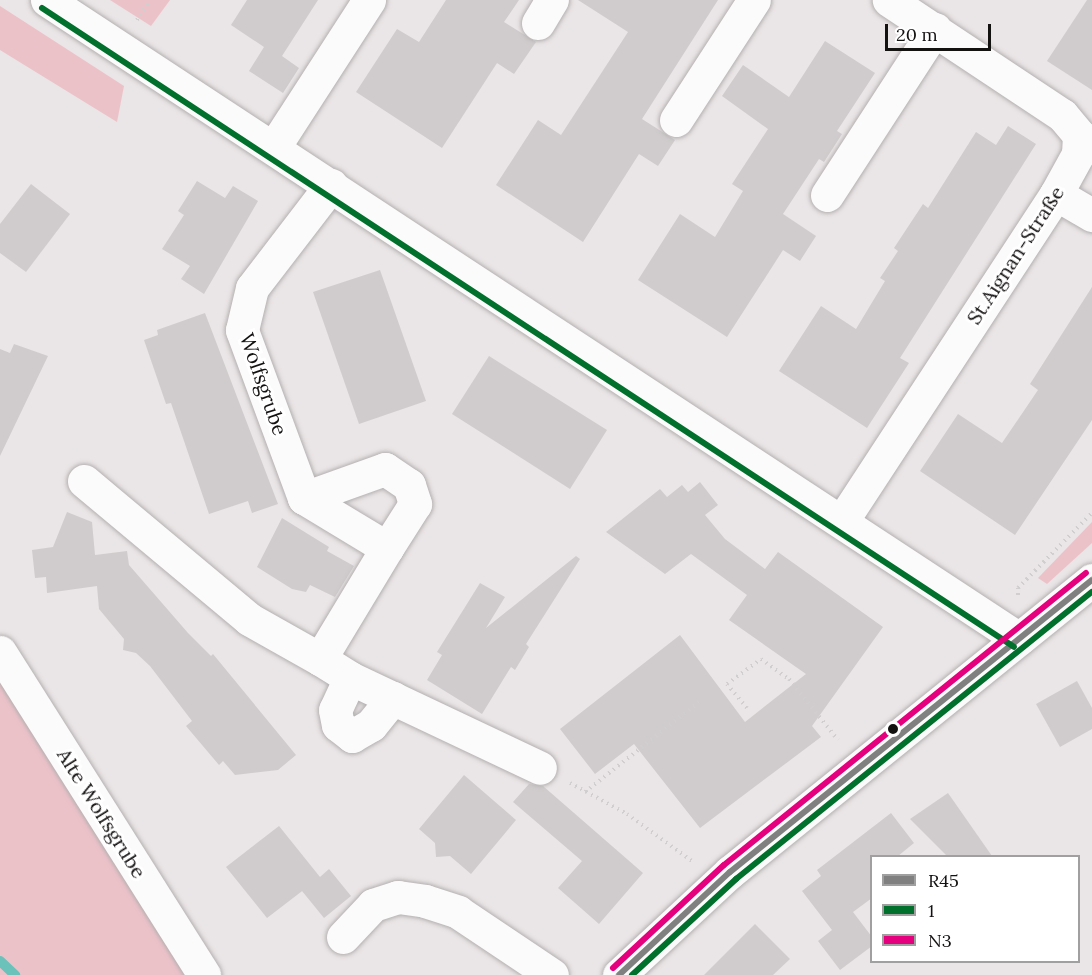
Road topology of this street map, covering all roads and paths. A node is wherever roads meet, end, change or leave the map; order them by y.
1 (47, 0) edge
2 (369, 0) edge
3 (754, 0) edge
4 (889, 0) edge
5 (935, 29) junction
6 (676, 120) dead end
7 (274, 147) junction
8 (331, 185) junction
9 (1056, 194) junction
10 (827, 195) dead end
11 (1092, 215) edge
12 (84, 481) dead end
13 (304, 498) junction
14 (1092, 513) edge
15 (842, 521) junction
16 (387, 548) junction
17 (1092, 580) edge
18 (1019, 639) junction
19 (0, 652) edge
20 (320, 659) junction
21 (350, 678) junction
22 (393, 698) junction
23 (699, 702) dead end
24 (747, 708) dead end
25 (844, 747) dead end
26 (540, 768) joint
27 (585, 792) junction
28 (700, 867) dead end
29 (343, 937) dead end
30 (204, 975) edge
31 (552, 975) edge
32 (619, 975) edge

1 - 7 street
2 - 7 street
3 - 6 street
4 - 5 street, St.Aignan-Straße
5 - 9 street, St.Aignan-Straße
5 - 10 street
7 - 8 street
8 - 13 street, Wolfsgrube
8 - 15 street
9 - 11 street
9 - 15 street, St.Aignan-Straße
12 - 20 street
13 - 16 street
13 - 16 street
14 - 18 path
15 - 18 street
16 - 20 street
17 - 18 street
18 - 32 street
19 - 30 street, Alte Wolfsgrube
20 - 21 street
21 - 22 street
21 - 22 street
22 - 26 street
23 - 27 path
24 - 25 path
26 - 27 path
27 - 28 path
29 - 31 street

